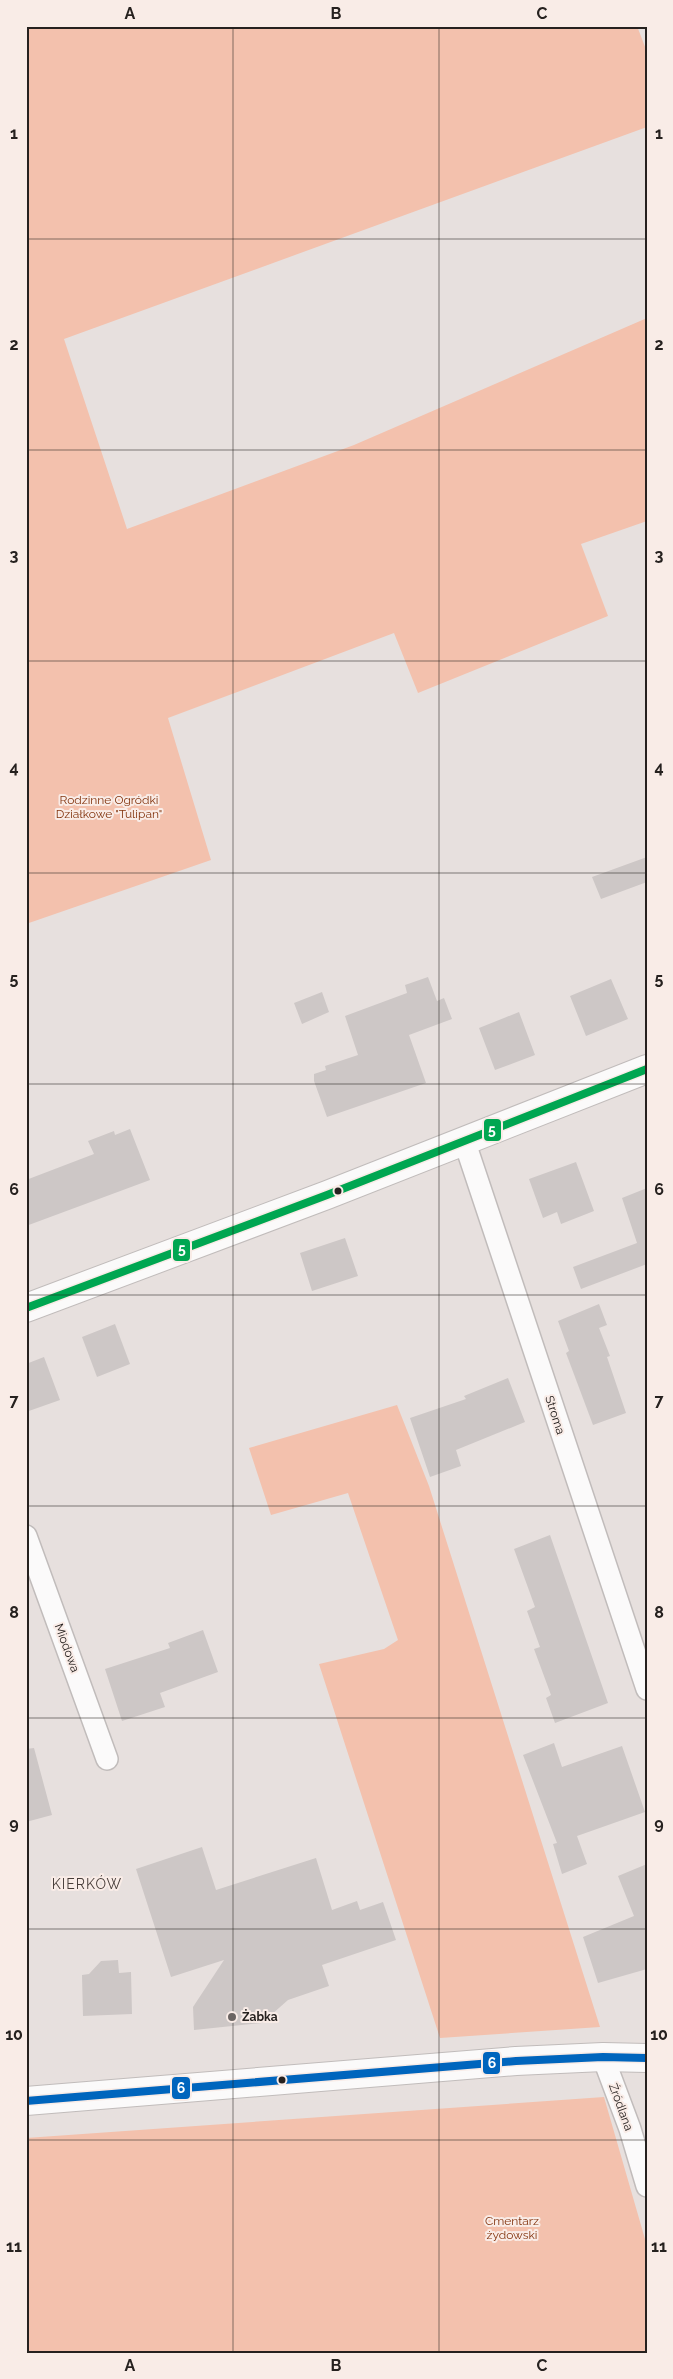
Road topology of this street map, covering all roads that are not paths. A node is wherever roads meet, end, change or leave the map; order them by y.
1 (647, 1070) edge
2 (464, 1140) junction
3 (26, 1308) edge
4 (26, 1536) edge
5 (647, 1689) edge
6 (107, 1760) dead end
7 (603, 2057) junction
8 (647, 2058) edge
9 (26, 2101) edge
10 (647, 2186) edge

1 - 2 street
2 - 3 street
2 - 5 street, Stroma
4 - 6 street, Miodowa
7 - 8 street
7 - 9 street
7 - 10 street, Źródlana

